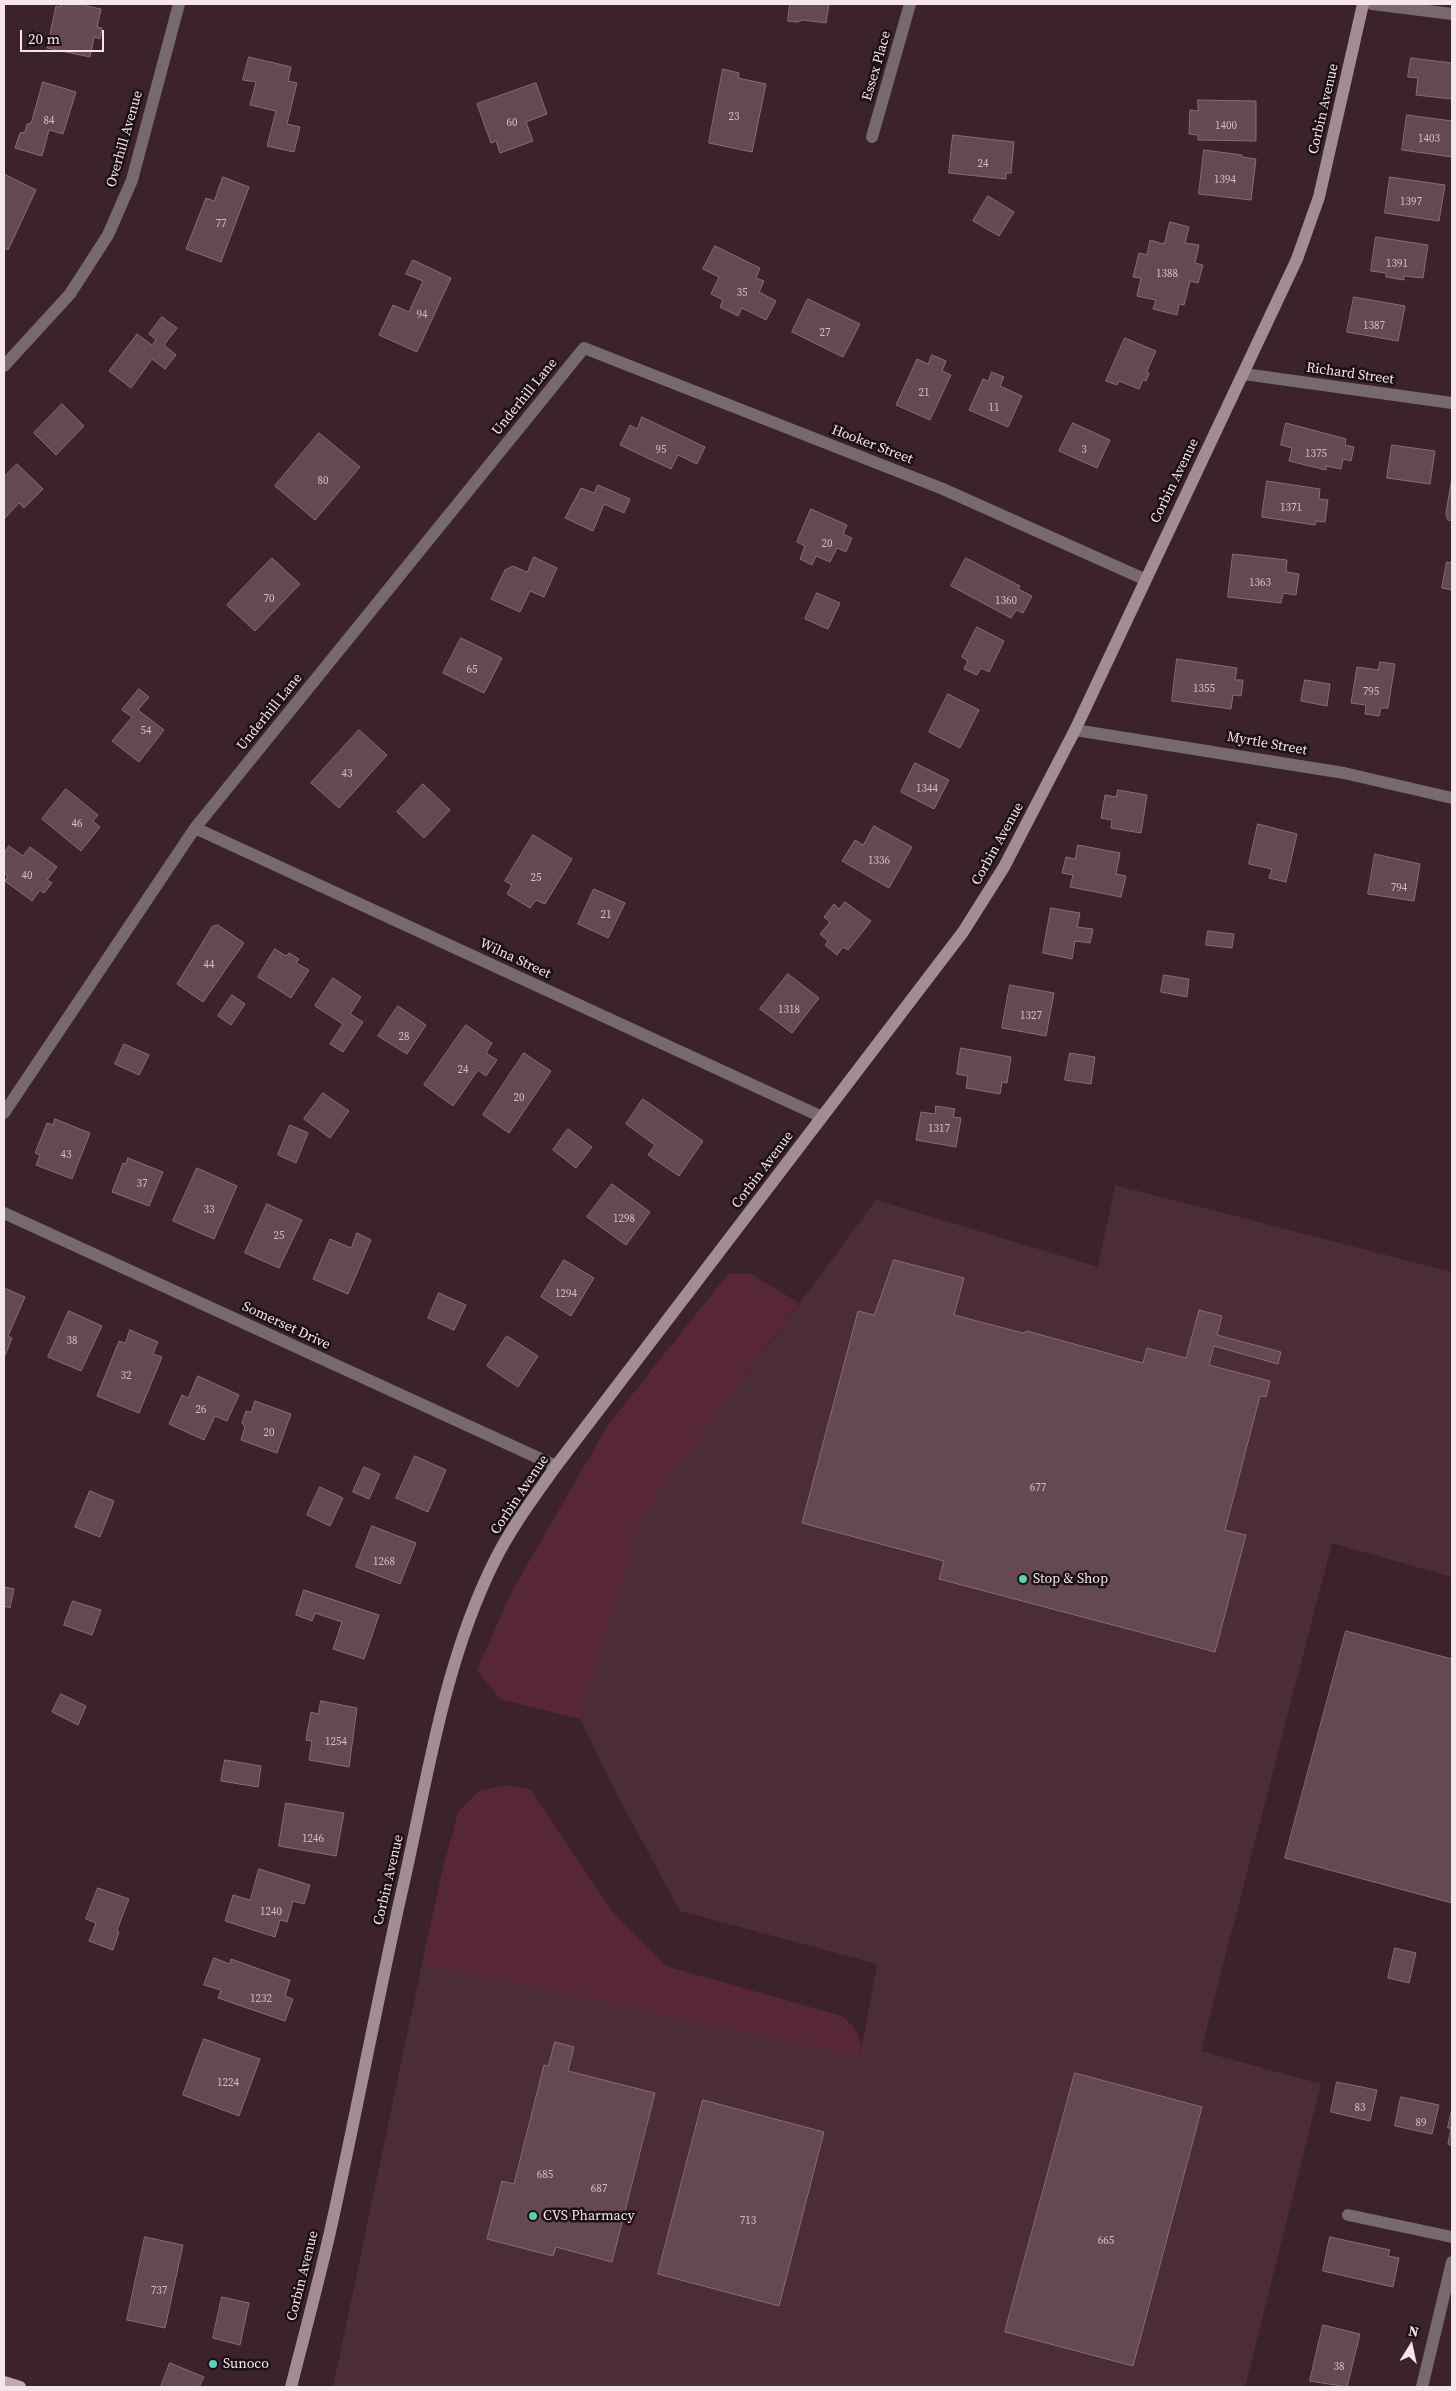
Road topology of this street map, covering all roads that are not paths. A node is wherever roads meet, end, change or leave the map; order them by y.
1 (179, 4) edge
2 (910, 4) edge
3 (1363, 4) edge
4 (1372, 4) edge
5 (1452, 14) edge
6 (872, 137) dead end
7 (584, 348) joint
8 (4, 366) edge
9 (1244, 374) junction
10 (1452, 403) edge
11 (1144, 579) junction
12 (1074, 730) junction
13 (1452, 798) edge
14 (195, 828) junction
15 (4, 1113) edge
16 (822, 1117) junction
17 (4, 1213) edge
18 (556, 1466) junction
19 (1348, 2215) dead end
20 (1452, 2237) edge
21 (1452, 2262) edge
22 (4, 2382) edge
23 (20, 2387) edge
24 (291, 2387) edge
25 (1422, 2387) edge

1 - 8 street, Overhill Avenue
2 - 6 street, Essex Place
3 - 9 main road, Corbin Avenue
4 - 5 street
7 - 11 street, Hooker Street
7 - 14 street, Underhill Lane
9 - 10 street, Richard Street
9 - 11 main road, Corbin Avenue
11 - 12 main road, Corbin Avenue
12 - 13 street, Myrtle Street
12 - 16 main road, Corbin Avenue
14 - 15 street, Underhill Lane
14 - 16 street, Wilna Street
16 - 18 main road, Corbin Avenue
17 - 18 street, Somerset Drive
18 - 24 main road, Corbin Avenue
19 - 20 street
21 - 25 street
22 - 23 main road

